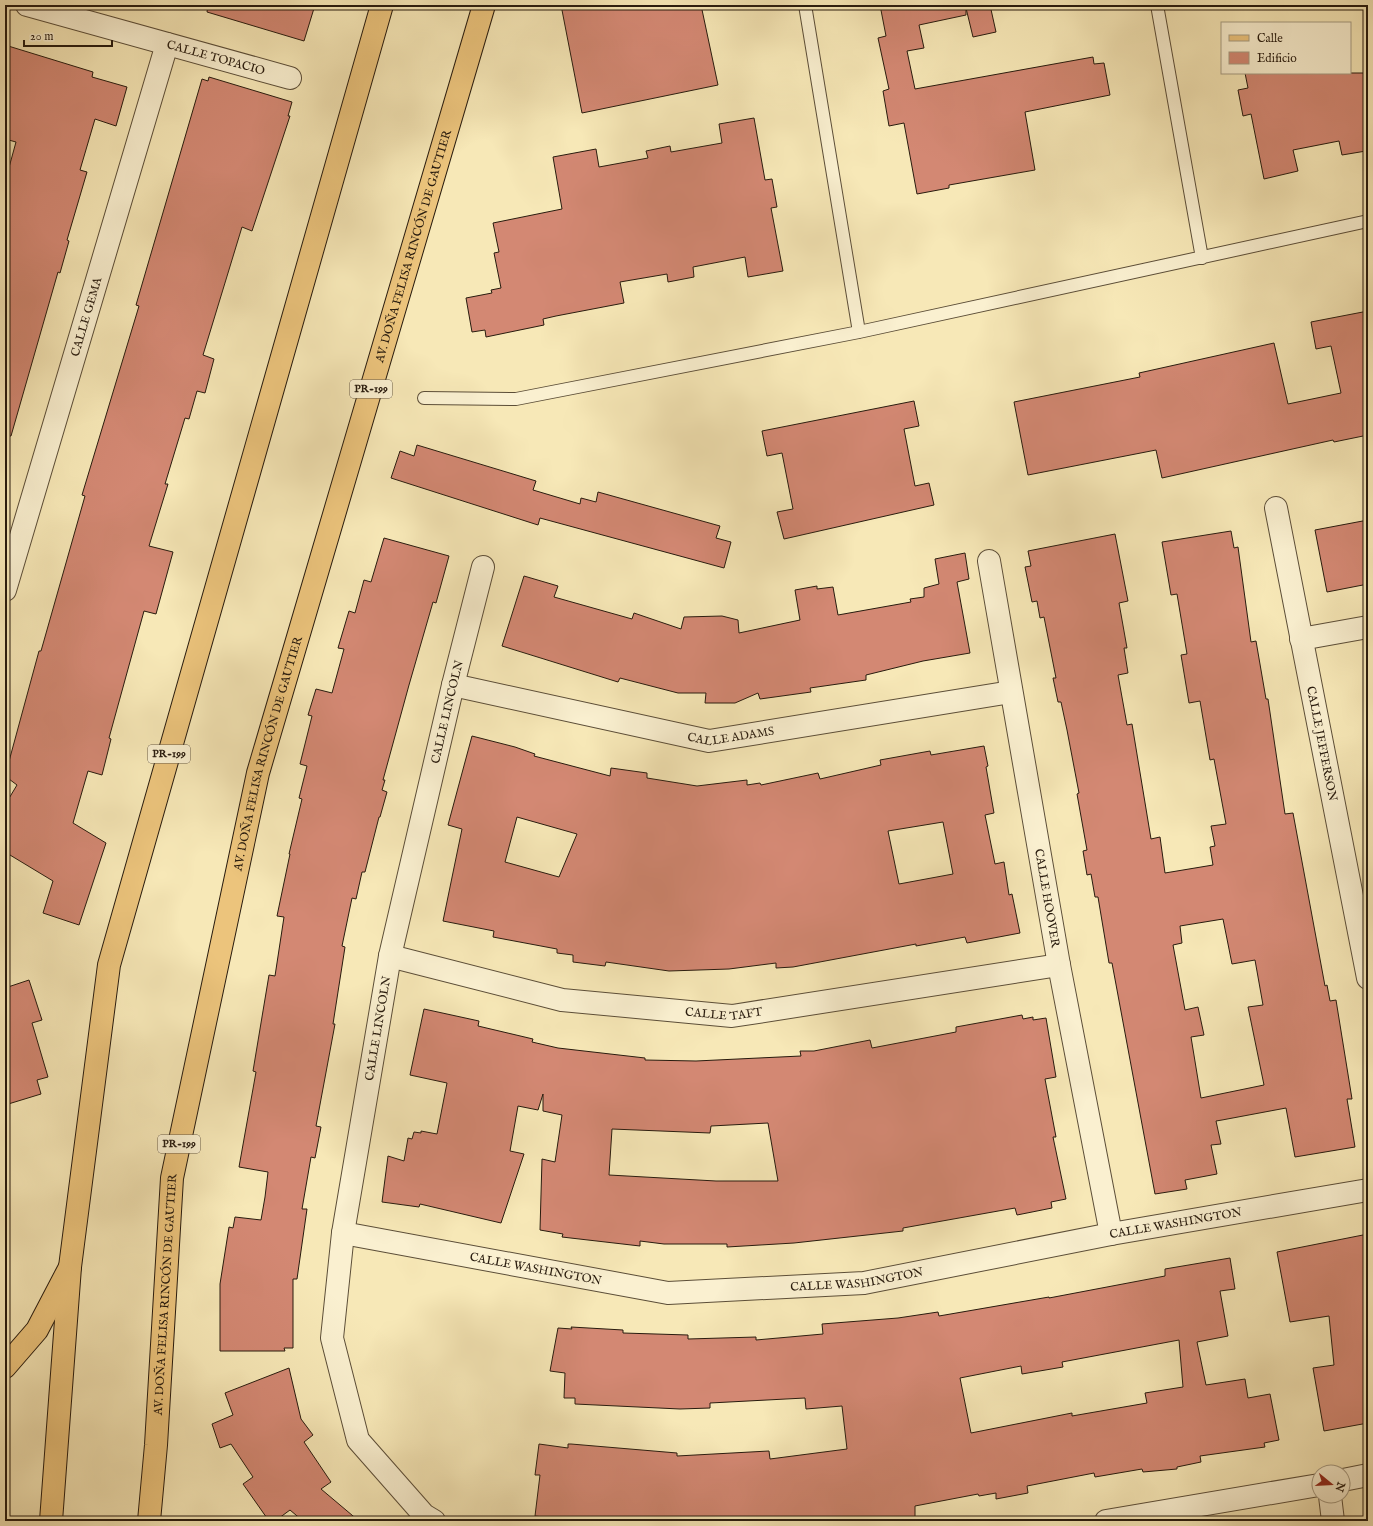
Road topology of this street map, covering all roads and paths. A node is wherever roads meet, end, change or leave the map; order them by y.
1 (27, 5) edge
2 (382, 5) edge
3 (484, 5) edge
4 (805, 5) edge
5 (1157, 5) edge
6 (168, 44) junction
7 (290, 78) dead end
8 (1368, 221) edge
9 (1202, 258) junction
10 (859, 332) junction
11 (424, 398) dead end
12 (1276, 508) dead end
13 (11, 545) edge
14 (990, 561) dead end
15 (483, 567) dead end
16 (5, 590) edge
17 (1368, 627) edge
18 (1301, 639) junction
19 (453, 685) junction
20 (1011, 692) junction
21 (1362, 910) edge
22 (390, 956) junction
23 (1058, 965) junction
24 (1368, 978) edge
25 (1368, 1190) edge
26 (343, 1233) junction
27 (1112, 1234) junction
28 (70, 1267) junction
29 (5, 1367) edge
30 (1368, 1475) edge
31 (1351, 1478) edge
32 (1311, 1486) edge
33 (1331, 1504) edge
34 (51, 1521) edge
35 (150, 1521) edge
36 (434, 1521) edge
37 (1106, 1521) edge
38 (1333, 1521) edge

1 - 6 street, CALLE TOPACIO
2 - 28 main road, PR-199
3 - 35 main road, AV. DOÑA FELISA RINCÓN DE GAUTIER / PR-199
4 - 10 lane
5 - 9 lane
6 - 7 street, CALLE TOPACIO
6 - 13 street, CALLE GEMA
8 - 9 lane
9 - 10 lane
10 - 11 lane
12 - 18 street, CALLE JEFFERSON
13 - 16 street, CALLE GEMA
14 - 20 street, CALLE HOOVER
15 - 19 street, CALLE LINCOLN
17 - 18 street
18 - 21 street, CALLE JEFFERSON
19 - 20 street, CALLE ADAMS
19 - 22 street, CALLE LINCOLN
20 - 23 street, CALLE HOOVER
21 - 24 street, CALLE JEFFERSON
22 - 23 street, CALLE TAFT
22 - 26 street, CALLE LINCOLN
23 - 27 street, CALLE HOOVER
25 - 27 street, CALLE WASHINGTON
26 - 27 street, CALLE WASHINGTON
26 - 36 street, CALLE LINCOLN
28 - 29 main road
28 - 34 main road, PR-199
30 - 31 street
32 - 37 street
33 - 38 street

